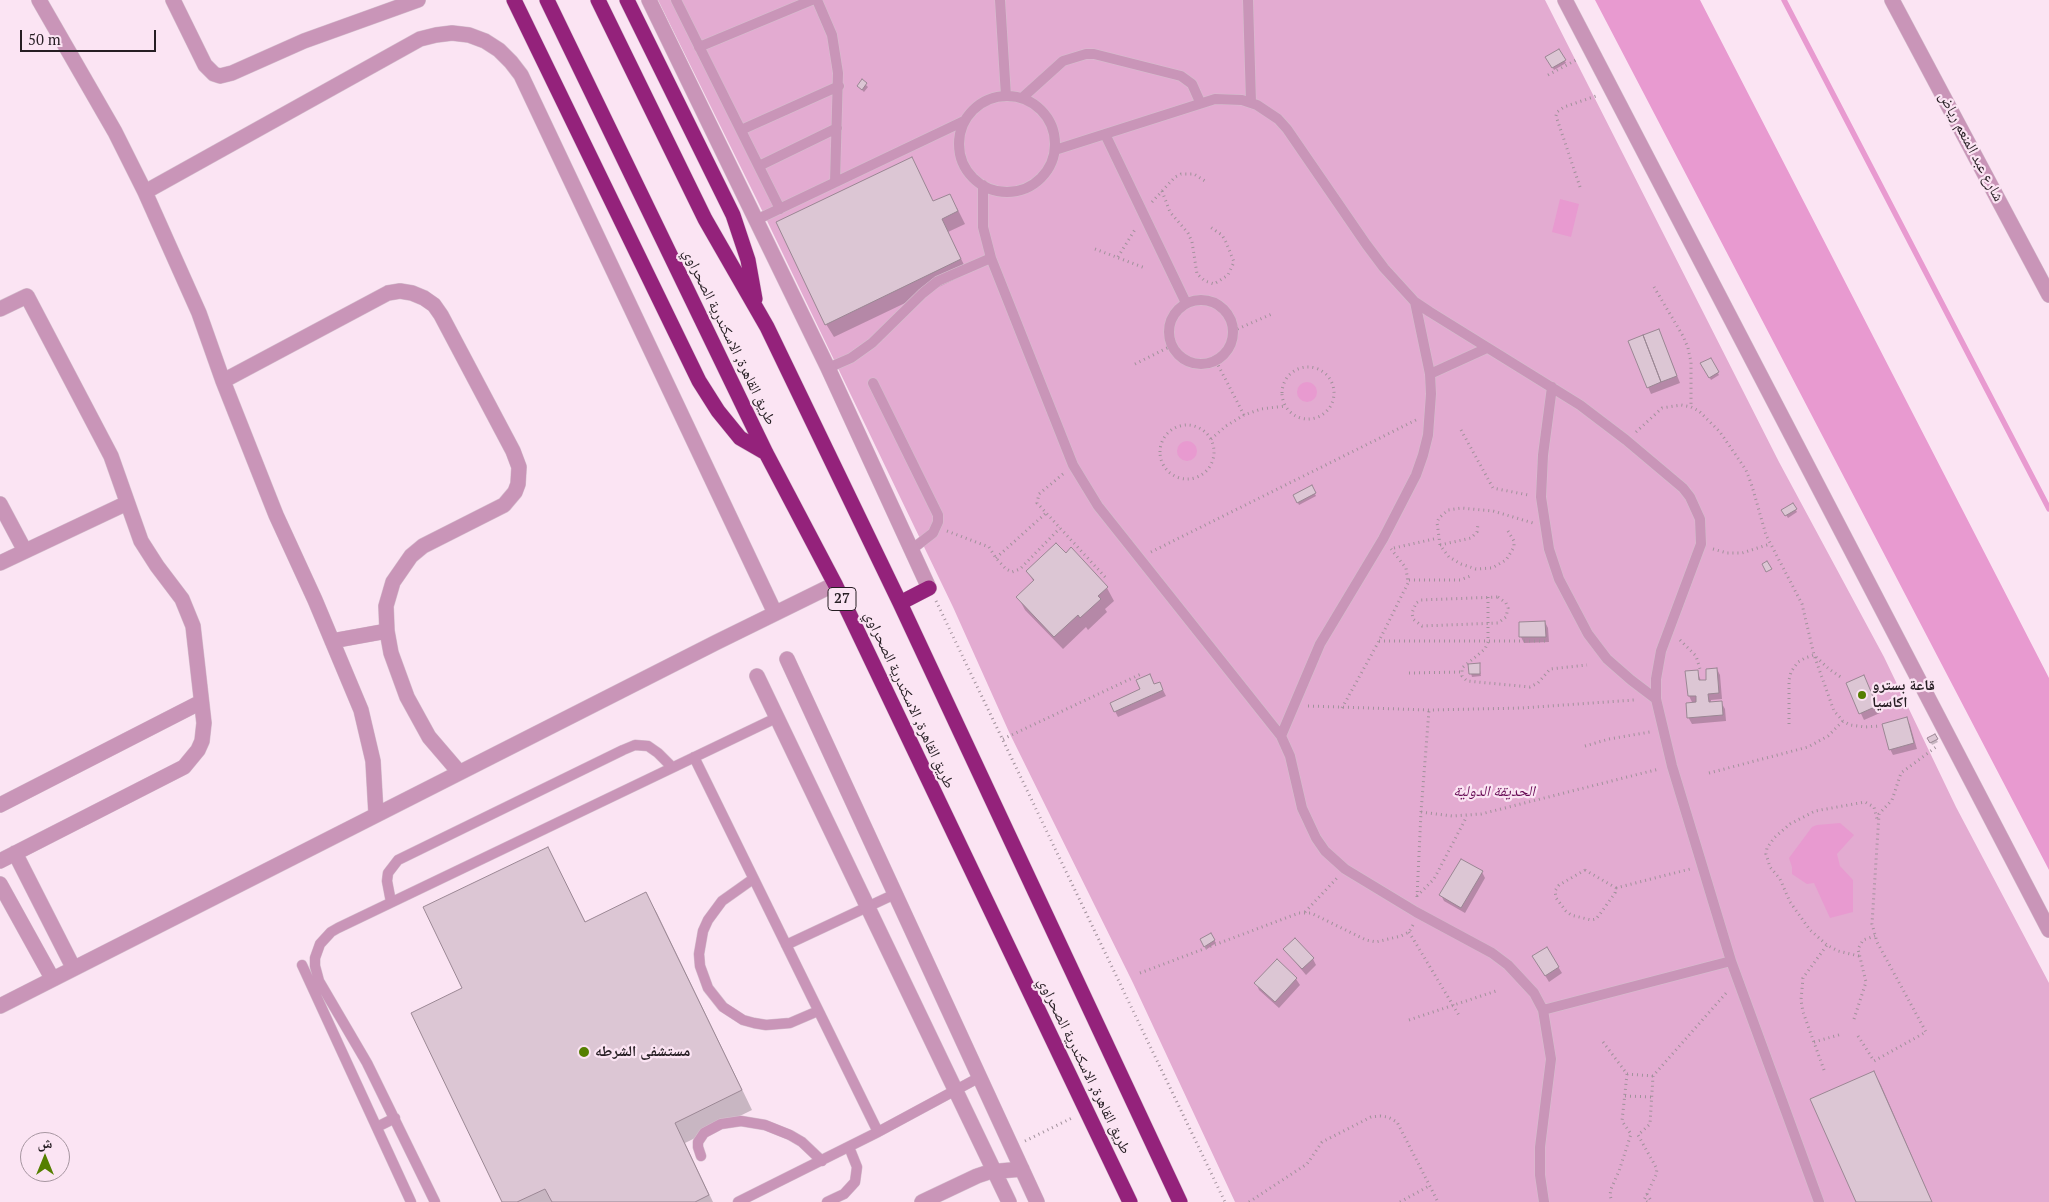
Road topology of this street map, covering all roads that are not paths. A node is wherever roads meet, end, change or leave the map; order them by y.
1 (39, 0) edge
2 (173, 0) edge
3 (418, 0) edge
4 (514, 0) edge
5 (547, 0) edge
6 (598, 0) edge
7 (627, 0) edge
8 (649, 0) edge
9 (676, 0) edge
10 (812, 0) edge
11 (817, 0) edge
12 (1000, 0) edge
13 (1248, 0) edge
14 (1565, 0) edge
15 (1892, 0) edge
16 (699, 47) junction
17 (839, 86) junction
18 (1006, 96) junction
19 (1022, 98) junction
20 (1200, 102) junction
21 (1251, 102) junction
22 (964, 121) junction
23 (837, 128) junction
24 (741, 130) junction
25 (1104, 134) junction
26 (1055, 150) junction
27 (759, 166) junction
28 (835, 182) junction
29 (983, 185) junction
30 (145, 192) junction
31 (780, 208) junction
32 (756, 220) junction
33 (991, 258) junction
34 (2049, 295) edge
35 (1415, 302) junction
36 (1186, 303) junction
37 (756, 306) junction
38 (0, 310) edge
39 (1487, 348) junction
40 (828, 368) junction
41 (1430, 374) junction
42 (223, 381) junction
43 (873, 383) dead end
44 (1552, 387) junction
45 (766, 453) junction
46 (127, 503) junction
47 (0, 504) edge
48 (912, 550) junction
49 (25, 551) junction
50 (0, 563) edge
51 (835, 584) junction
52 (929, 588) joint
53 (900, 603) junction
54 (775, 613) junction
55 (387, 631) junction
56 (332, 641) junction
57 (787, 658) dead end
58 (757, 676) dead end
59 (1656, 699) junction
60 (201, 702) junction
61 (776, 718) junction
62 (1281, 736) junction
63 (694, 757) junction
64 (672, 768) junction
65 (459, 772) junction
66 (0, 805) edge
67 (376, 814) junction
68 (15, 853) junction
69 (0, 861) edge
70 (753, 879) junction
71 (0, 884) edge
72 (895, 894) junction
73 (391, 902) junction
74 (868, 906) junction
75 (2049, 930) edge
76 (786, 945) junction
77 (1731, 961) junction
78 (302, 965) dead end
79 (73, 967) junction
80 (52, 978) junction
81 (0, 1006) edge
82 (1543, 1010) junction
83 (818, 1011) junction
84 (980, 1077) junction
85 (956, 1090) junction
86 (395, 1118) junction
87 (377, 1127) junction
88 (878, 1132) junction
89 (849, 1147) junction
90 (701, 1156) dead end
91 (822, 1160) junction
92 (1022, 1169) junction
93 (995, 1172) junction
94 (411, 1202) edge
95 (435, 1202) edge
96 (738, 1202) edge
97 (827, 1202) edge
98 (922, 1202) edge
99 (1009, 1202) edge
100 (1037, 1202) edge
101 (1130, 1202) edge
102 (1180, 1202) edge
103 (1544, 1202) edge
104 (1819, 1202) edge

1 - 30 street
2 - 3 street
4 - 45 highway
5 - 45 highway, طريق القاهرة, الاسكندرية الصحراوي / 27
6 - 37 highway, طريق القاهرة, الاسكندرية الصحراوي
7 - 37 highway
8 - 32 street
9 - 16 lane
10 - 16 lane
11 - 17 lane
12 - 18 lane
13 - 21 lane
14 - 75 street
15 - 34 street, شارع عبد المنعم رياض
16 - 24 lane
17 - 23 lane
17 - 24 lane
18 - 19 lane
18 - 22 lane
19 - 20 lane
19 - 26 lane
20 - 21 lane
20 - 25 lane
21 - 35 lane
22 - 28 lane
22 - 29 lane
23 - 27 lane
23 - 28 lane
24 - 27 lane
25 - 26 lane
25 - 36 lane
26 - 29 lane
27 - 31 lane
28 - 31 lane
29 - 33 lane
30 - 42 street
30 - 54 street
31 - 32 lane
32 - 40 street
33 - 40 lane
33 - 62 lane
35 - 39 lane
35 - 41 lane
36 - 36 lane
37 - 53 highway, طريق القاهرة, الاسكندرية الصحراوي
38 - 46 street
39 - 41 lane
39 - 44 lane
40 - 48 street
41 - 62 lane
42 - 55 street
42 - 56 street
43 - 48 lane
44 - 59 lane
44 - 59 lane
45 - 51 highway, طريق القاهرة, الاسكندرية الصحراوي / 27
46 - 49 street
46 - 60 street
47 - 49 street
48 - 52 street
49 - 50 street
51 - 54 street
51 - 101 highway, طريق القاهرة, الاسكندرية الصحراوي / 27
52 - 53 highway
53 - 102 highway, طريق القاهرة, الاسكندرية الصحراوي
54 - 65 street
55 - 56 street
55 - 65 street
56 - 67 street
57 - 72 street
58 - 61 street
59 - 77 lane
60 - 66 street
60 - 68 street
61 - 63 lane
61 - 74 street
62 - 82 lane
63 - 64 lane
63 - 70 lane
64 - 73 lane
64 - 73 lane
65 - 67 street
67 - 79 street
68 - 69 street
68 - 79 street
70 - 76 lane
70 - 83 lane
71 - 80 street
72 - 74 lane
72 - 84 street
73 - 86 lane
74 - 76 lane
74 - 85 street
76 - 83 lane
77 - 82 lane
77 - 104 lane
78 - 87 lane
79 - 80 street
80 - 81 street
82 - 103 lane
83 - 88 lane
84 - 85 lane
84 - 92 street
85 - 88 lane
85 - 93 street
86 - 87 lane
86 - 95 lane
87 - 94 lane
88 - 89 lane
89 - 91 lane
89 - 97 lane
90 - 91 lane
91 - 96 lane
92 - 93 street
92 - 100 street
93 - 98 street
93 - 99 street

